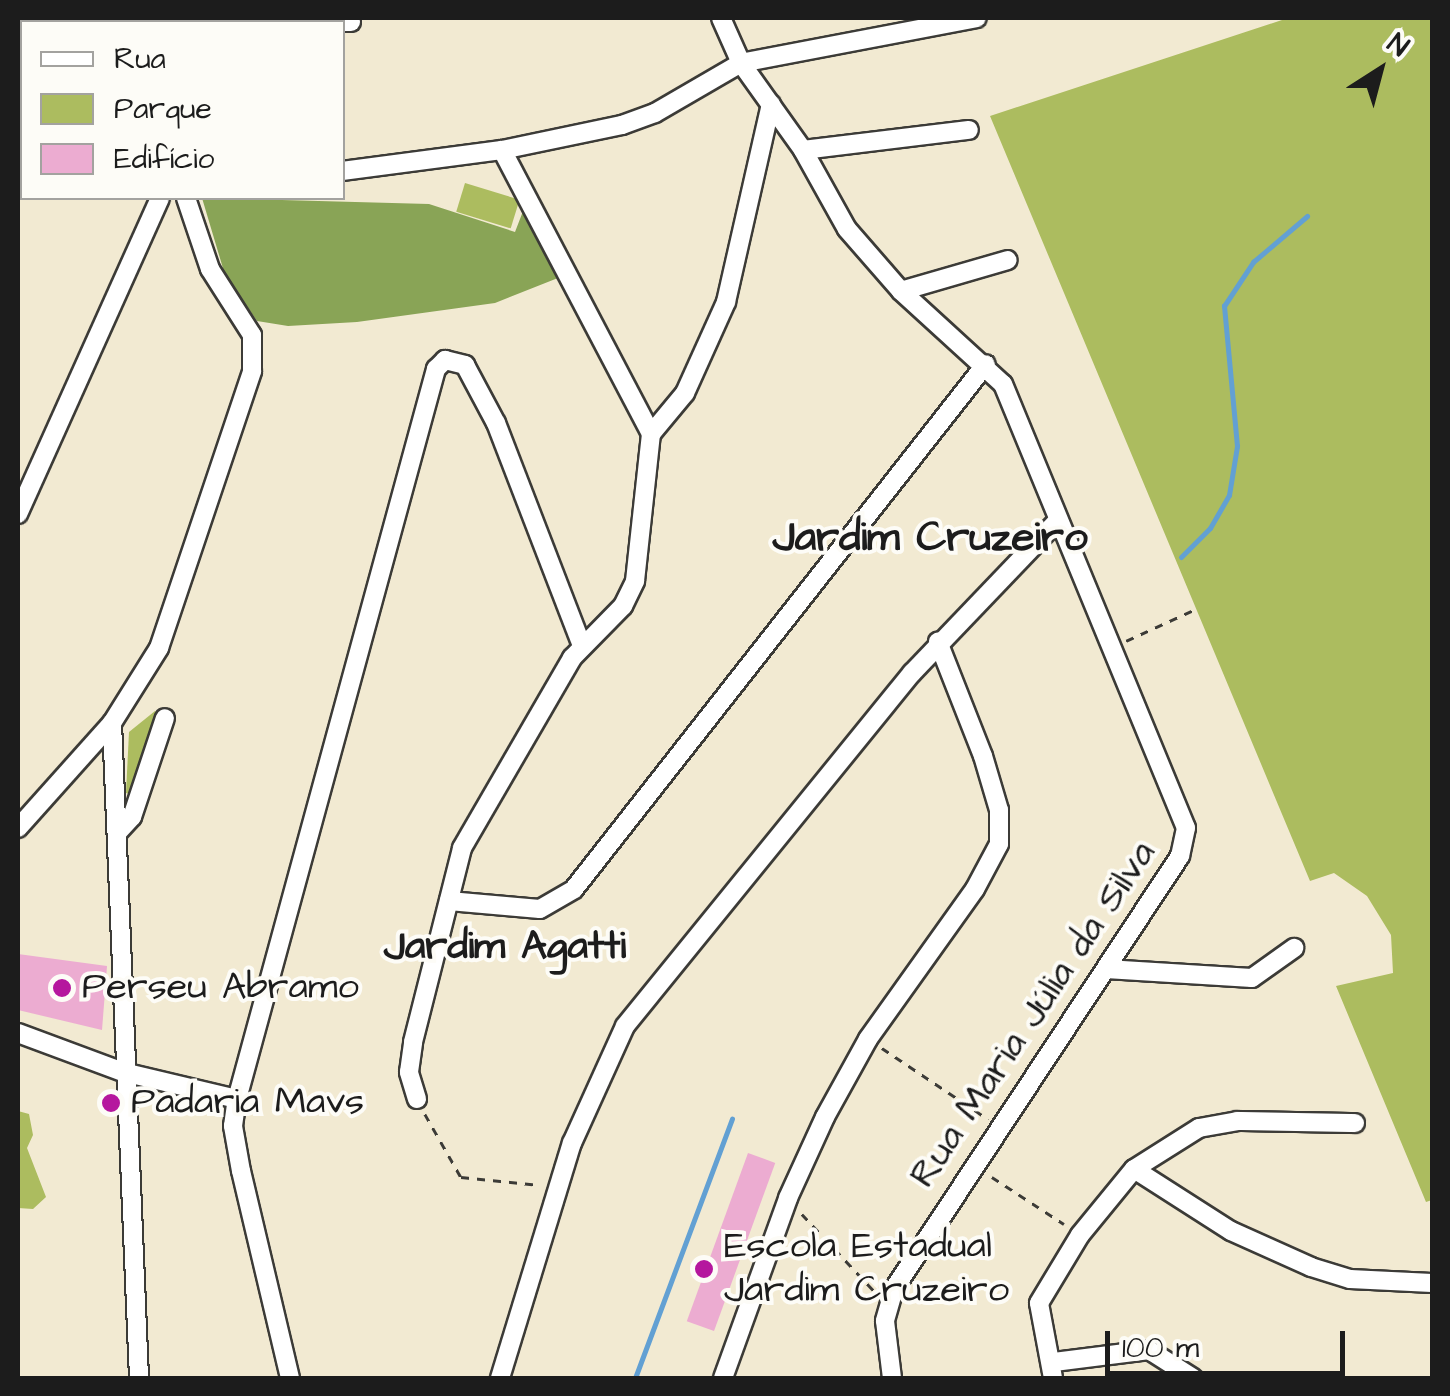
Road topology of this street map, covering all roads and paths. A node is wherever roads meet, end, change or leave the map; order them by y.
1 (721, 18) edge
2 (977, 18) edge
3 (741, 63) junction
4 (771, 104) junction
5 (969, 130) dead end
6 (502, 150) junction
7 (803, 150) junction
8 (345, 170) edge
9 (159, 200) edge
10 (187, 200) edge
11 (1008, 260) dead end
12 (901, 290) junction
13 (986, 364) junction
14 (651, 434) junction
15 (18, 514) edge
16 (1058, 520) junction
17 (1196, 609) dead end
18 (938, 642) junction
19 (582, 646) junction
20 (1111, 648) junction
21 (166, 718) dead end
22 (112, 723) junction
23 (18, 827) edge
24 (118, 833) junction
25 (449, 901) junction
26 (1294, 948) dead end
27 (1106, 968) junction
28 (18, 1032) edge
29 (868, 1039) junction
30 (124, 1072) junction
31 (237, 1099) junction
32 (417, 1100) joint
33 (1355, 1123) dead end
34 (999, 1126) junction
35 (974, 1165) junction
36 (1134, 1169) junction
37 (558, 1187) junction
38 (788, 1198) junction
39 (1080, 1235) junction
40 (1432, 1283) edge
41 (887, 1305) junction
42 (1054, 1370) edge
43 (140, 1378) edge
44 (290, 1378) edge
45 (500, 1378) edge
46 (723, 1378) edge
47 (892, 1378) edge
48 (1193, 1378) edge

1 - 3 street, Rua Maria Júlia da Silva
2 - 3 street
3 - 4 street, Rua Maria Júlia da Silva
3 - 6 street
4 - 7 street, Rua Maria Júlia da Silva
4 - 14 street
5 - 7 street
6 - 8 street
6 - 14 street
7 - 12 street, Rua Maria Júlia da Silva
9 - 15 street
10 - 22 street
11 - 12 street
12 - 13 street, Rua Maria Júlia da Silva
13 - 16 street, Rua Maria Júlia da Silva
13 - 25 street
14 - 19 street
16 - 18 street
16 - 20 street, Rua Maria Júlia da Silva
17 - 20 path
18 - 29 street
18 - 37 street
19 - 25 street
19 - 31 street
20 - 27 street, Rua Maria Júlia da Silva
21 - 24 street
22 - 23 street
22 - 24 street
24 - 30 street
25 - 32 street
26 - 27 street
27 - 34 street, Rua Maria Júlia da Silva
28 - 30 street
29 - 34 path
29 - 38 street
30 - 31 street
30 - 43 street
31 - 44 street
32 - 37 path
33 - 36 street
34 - 35 street, Rua Maria Júlia da Silva
35 - 39 path
35 - 41 street, Rua Maria Júlia da Silva
36 - 39 street
36 - 40 street
37 - 45 street
38 - 41 path
38 - 46 street
39 - 42 street
41 - 47 street
42 - 48 street

